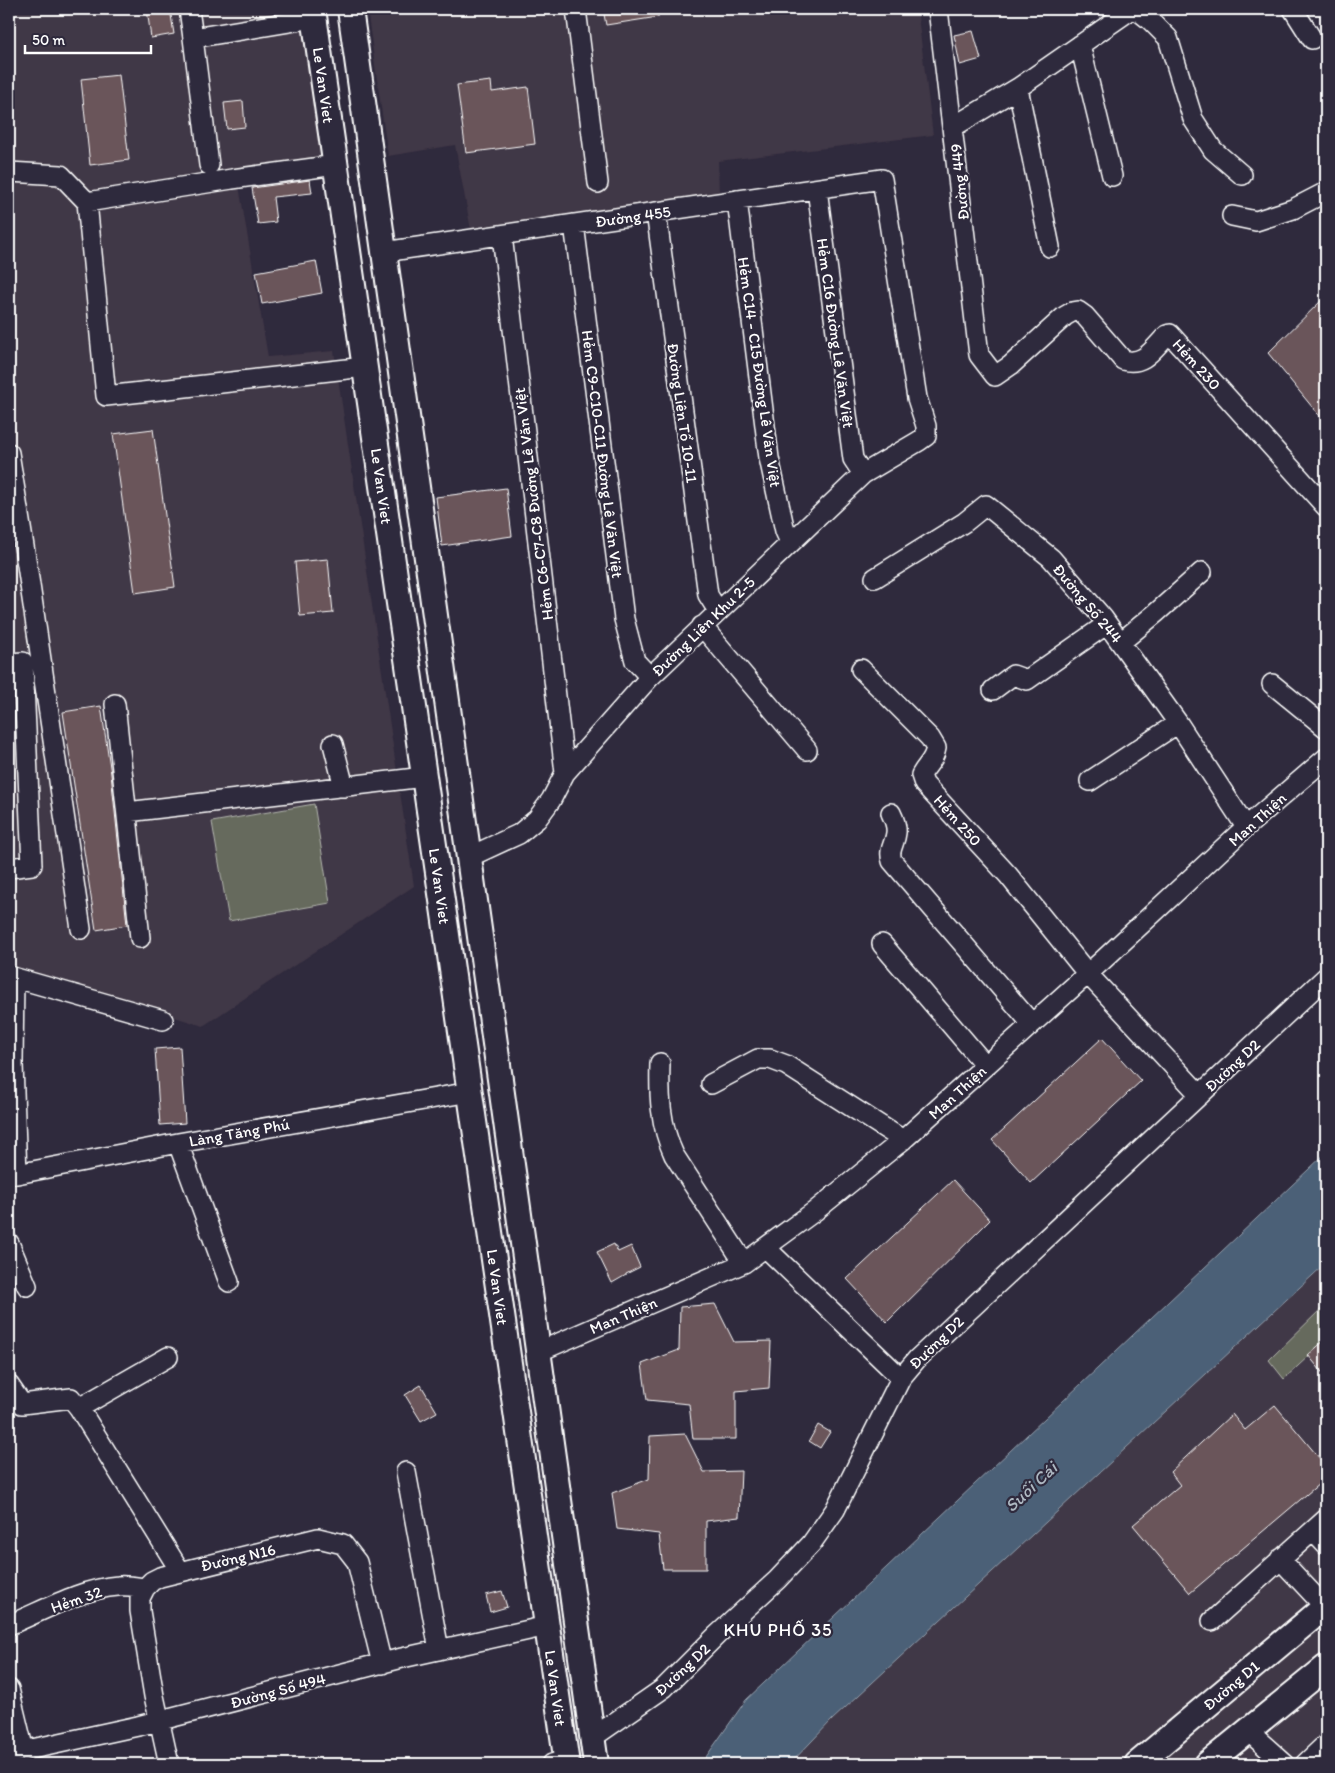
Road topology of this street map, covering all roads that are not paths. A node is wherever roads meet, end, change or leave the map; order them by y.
1 (189, 9) edge
2 (350, 9) edge
3 (576, 9) edge
4 (938, 9) edge
5 (1132, 9) edge
6 (1136, 9) edge
7 (1293, 9) edge
8 (314, 13) edge
9 (275, 17) edge
10 (193, 38) junction
11 (1312, 39) dead end
12 (1080, 45) junction
13 (1018, 88) junction
14 (953, 128) junction
15 (336, 164) junction
16 (209, 165) dead end
17 (9, 172) edge
18 (1242, 175) dead end
19 (1112, 176) dead end
20 (598, 184) dead end
21 (817, 189) junction
22 (1326, 192) edge
23 (737, 200) junction
24 (87, 202) junction
25 (656, 212) junction
26 (1232, 216) dead end
27 (574, 224) junction
28 (502, 235) junction
29 (1050, 247) dead end
30 (384, 252) junction
31 (349, 257) junction
32 (1010, 365) joint
33 (365, 367) junction
34 (917, 398) joint
35 (9, 453) edge
36 (863, 474) junction
37 (1326, 507) edge
38 (790, 542) junction
39 (1202, 572) dead end
40 (875, 578) dead end
41 (718, 611) junction
42 (1107, 624) junction
43 (702, 626) junction
44 (1121, 642) junction
45 (9, 663) edge
46 (861, 669) dead end
47 (650, 677) junction
48 (1272, 684) dead end
49 (993, 690) dead end
50 (115, 704) dead end
51 (1178, 723) junction
52 (1326, 728) edge
53 (333, 744) dead end
54 (806, 750) dead end
55 (1326, 758) edge
56 (565, 773) junction
57 (424, 777) junction
58 (1090, 781) dead end
59 (344, 787) junction
60 (127, 812) junction
61 (891, 813) dead end
62 (1246, 828) junction
63 (469, 856) junction
64 (9, 868) edge
65 (81, 929) dead end
66 (140, 938) dead end
67 (882, 944) dead end
68 (1087, 973) junction
69 (11, 977) edge
70 (1326, 977) edge
71 (162, 1020) dead end
72 (1032, 1024) junction
73 (660, 1063) dead end
74 (11, 1064) edge
75 (986, 1066) junction
76 (711, 1084) dead end
77 (501, 1087) junction
78 (470, 1092) junction
79 (1200, 1094) junction
80 (903, 1140) junction
81 (178, 1143) junction
82 (13, 1174) edge
83 (9, 1243) edge
84 (766, 1248) junction
85 (744, 1263) junction
86 (229, 1282) dead end
87 (27, 1286) dead end
88 (538, 1352) junction
89 (168, 1357) dead end
90 (509, 1360) junction
91 (901, 1378) junction
92 (9, 1385) edge
93 (79, 1408) junction
94 (406, 1472) dead end
95 (1320, 1525) edge
96 (1326, 1545) edge
97 (1280, 1559) junction
98 (180, 1571) junction
99 (145, 1588) junction
100 (1325, 1606) edge
101 (1212, 1621) dead end
102 (9, 1625) edge
103 (547, 1626) junction
104 (439, 1650) junction
105 (382, 1664) junction
106 (1326, 1667) edge
107 (9, 1689) edge
108 (159, 1721) junction
109 (1248, 1732) junction
110 (592, 1738) junction
111 (1326, 1744) edge
112 (16, 1752) edge
113 (1138, 1762) edge
114 (562, 1763) edge
115 (170, 1764) edge
116 (596, 1764) edge
117 (1207, 1764) edge
118 (1285, 1764) edge
119 (1305, 1764) edge

1 - 10 street
2 - 30 main road, Le Van Viet
3 - 20 street
4 - 14 street, Đường 449
5 - 12 street
6 - 18 street
7 - 11 street
8 - 9 street
8 - 15 main road, Le Van Viet
9 - 10 street
10 - 16 street
12 - 13 street
12 - 19 street
13 - 14 street
13 - 29 street
14 - 32 street, Đường 449
15 - 24 street
15 - 31 main road, Le Van Viet
17 - 24 street
21 - 23 street, Đường 455
21 - 34 street, Đường 455
21 - 36 street, Hẻm C16 Đường Lê Văn Việt
22 - 26 street
23 - 25 street, Đường 455
23 - 38 street, Hẻm C14 - C15 Đường Lê Văn Việt
24 - 33 street
25 - 27 street, Đường 455
25 - 41 street, Đường Liên Tổ 10-11
27 - 28 street, Đường 455
27 - 47 street, Hẻm C9-C10-C11 Đường Lê Văn Việt
28 - 30 street, Đường 455
28 - 56 street, Hẻm C6-C7-C8 Đường Lê Văn Việt
30 - 31 main road
30 - 63 main road, Le Van Viet
31 - 33 main road, Le Van Viet
32 - 37 street, Hẻm 230
33 - 57 main road, Le Van Viet
34 - 36 street, Đường Liên Khu 2-5
35 - 65 street
36 - 38 street, Đường Liên Khu 2-5
38 - 41 street, Đường Liên Khu 2-5
39 - 44 street
40 - 42 street, Đường Số 244
41 - 43 street, Đường Liên Khu 2-5
42 - 44 street, Đường Số 244
42 - 49 street
43 - 47 street, Đường Liên Khu 2-5
43 - 54 street
44 - 51 street, Đường Số 244
45 - 64 street
46 - 68 street, Hẻm 250
47 - 56 street, Đường Liên Khu 2-5
48 - 52 street
50 - 60 street
51 - 58 street
51 - 62 street, Đường Số 244
53 - 59 street
55 - 62 street, Man Thiện
56 - 63 street, Đường Liên Khu 2-5
57 - 59 street
57 - 78 main road, Le Van Viet
59 - 60 street
60 - 66 street
61 - 72 street
62 - 68 street, Man Thiện
63 - 77 main road, Le Van Viet
67 - 75 street
68 - 72 street, Man Thiện
68 - 79 street
69 - 71 street
69 - 74 street
70 - 79 street, Đường D2
72 - 75 street, Man Thiện
73 - 85 street
74 - 82 street
75 - 80 street, Man Thiện
76 - 80 street
77 - 78 main road
77 - 88 main road, Le Van Viet
78 - 81 street, Làng Tăng Phú
78 - 90 main road, Le Van Viet
79 - 91 street, Đường D2
80 - 84 street, Man Thiện
81 - 82 street, Làng Tăng Phú
81 - 86 street
83 - 87 street
84 - 85 street, Man Thiện
84 - 91 street
85 - 88 street, Man Thiện
88 - 90 main road
88 - 110 main road, Le Van Viet
89 - 93 street
90 - 103 main road, Le Van Viet
91 - 110 street, Đường D2
92 - 93 street
93 - 98 street
94 - 104 street
95 - 96 street
95 - 97 street
97 - 100 street
97 - 101 street
98 - 99 street, Đường N16
98 - 105 street, Đường N16
99 - 102 street, Hẻm 32
99 - 108 street
100 - 113 main road, Đường D1
103 - 104 street, Đường Số 494
103 - 114 main road, Le Van Viet
104 - 105 street, Đường Số 494
105 - 108 street, Đường Số 494
106 - 109 main road
107 - 112 street
108 - 112 street, Đường Số 494
108 - 115 street
109 - 117 main road
109 - 118 street
110 - 114 main road
110 - 116 main road, Le Van Viet
111 - 119 street

